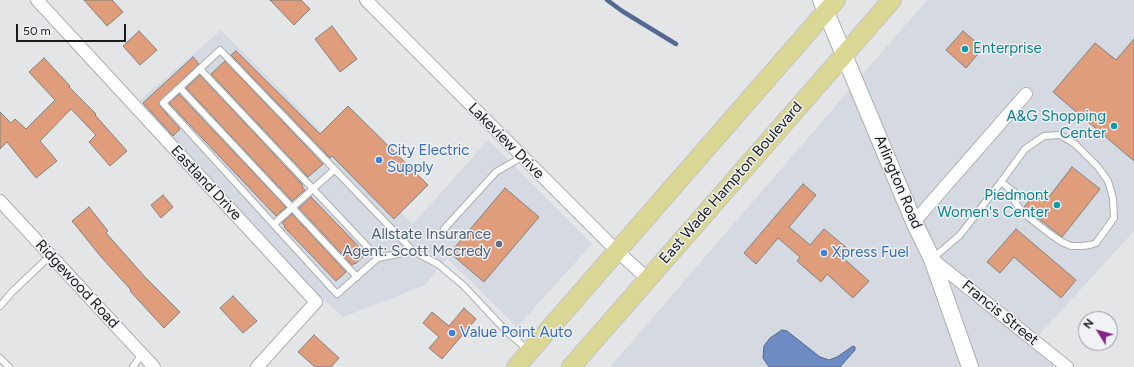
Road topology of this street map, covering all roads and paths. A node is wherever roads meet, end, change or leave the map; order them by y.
1 (37, 0) edge
2 (366, 0) edge
3 (892, 0) edge
4 (828, 4) edge
5 (844, 54) junction
6 (200, 69) junction
7 (180, 88) junction
8 (1026, 94) dead end
9 (522, 157) junction
10 (334, 170) junction
11 (1001, 182) junction
12 (313, 189) junction
13 (0, 201) edge
14 (292, 207) junction
15 (914, 222) junction
16 (274, 224) junction
17 (444, 229) dead end
18 (413, 251) junction
19 (617, 251) junction
20 (51, 255) junction
21 (378, 258) junction
22 (932, 259) junction
23 (357, 276) junction
24 (648, 279) junction
25 (0, 306) edge
26 (530, 352) junction
27 (142, 354) junction
28 (0, 358) edge
29 (9, 367) edge
30 (133, 367) edge
31 (154, 367) edge
32 (257, 367) edge
33 (516, 367) edge
34 (571, 367) edge
35 (970, 367) edge
36 (1067, 367) edge

1 - 32 street, Eastland Drive
2 - 9 street, Lakeview Drive
3 - 5 main road, East Wade Hampton Boulevard
4 - 5 main road, Arlington Road
4 - 19 main road
5 - 15 main road, Arlington Road
5 - 24 main road, East Wade Hampton Boulevard
6 - 7 lane
6 - 10 lane
6 - 12 lane
7 - 14 lane
7 - 16 lane
8 - 15 street
9 - 17 lane
9 - 19 street, Lakeview Drive
10 - 12 lane
10 - 18 lane
11 - 11 lane
11 - 22 lane
12 - 14 lane
12 - 21 lane
13 - 20 street, Ridgewood Road
14 - 16 lane
14 - 23 lane
15 - 22 main road, Arlington Road
16 - 23 lane
18 - 21 lane
18 - 26 lane
19 - 24 street, Lakeview Drive
19 - 26 main road
20 - 25 lane
20 - 27 street, Ridgewood Road
21 - 23 lane
22 - 35 main road, Arlington Road
22 - 36 street, Francis Street
24 - 34 main road, East Wade Hampton Boulevard
26 - 33 main road
27 - 30 lane
27 - 31 street, Ridgewood Road
28 - 29 lane

